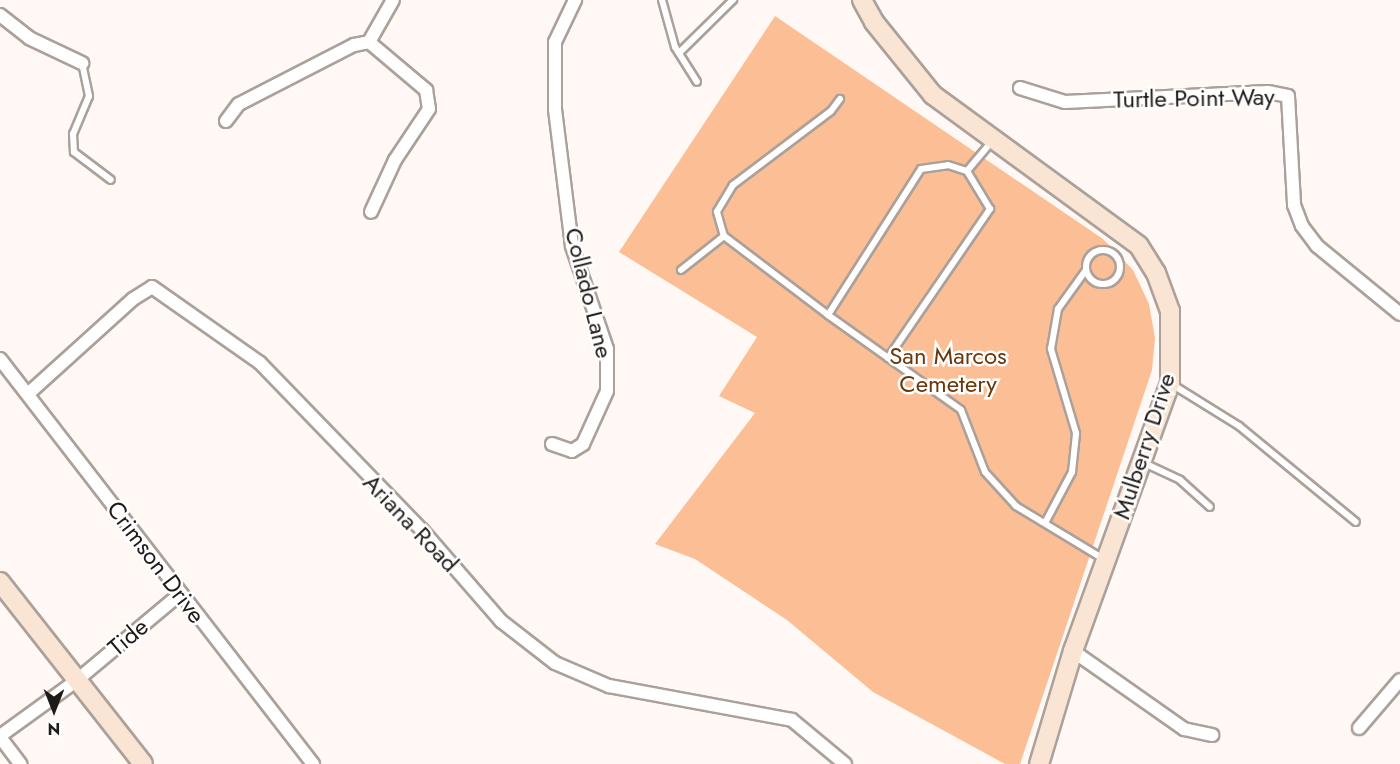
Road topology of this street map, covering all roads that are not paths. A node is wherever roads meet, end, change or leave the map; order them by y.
1 (393, 0) edge
2 (575, 0) edge
3 (662, 0) edge
4 (732, 0) edge
5 (862, 0) edge
6 (0, 15) edge
7 (369, 42) junction
8 (679, 53) junction
9 (82, 63) joint
10 (697, 82) dead end
11 (1020, 88) dead end
12 (840, 99) dead end
13 (226, 121) dead end
14 (992, 141) junction
15 (968, 171) junction
16 (111, 180) dead end
17 (371, 212) dead end
18 (724, 236) junction
19 (681, 270) dead end
20 (1086, 270) junction
21 (1400, 314) edge
22 (828, 315) junction
23 (0, 358) edge
24 (888, 358) junction
25 (1170, 383) junction
26 (29, 393) junction
27 (552, 444) dead end
28 (1141, 462) junction
29 (1210, 507) dead end
30 (1356, 522) dead end
31 (1045, 523) junction
32 (1106, 560) junction
33 (0, 582) edge
34 (180, 594) junction
35 (1072, 651) junction
36 (1400, 680) edge
37 (76, 681) junction
38 (1359, 728) dead end
39 (1212, 735) dead end
40 (0, 737) edge
41 (20, 764) edge
42 (143, 764) edge
43 (313, 764) edge
44 (845, 764) edge
45 (1039, 764) edge

1 - 7 street
2 - 27 street, Collado Lane
3 - 8 lane
4 - 8 lane
5 - 14 main road, Mulberry Drive
6 - 9 street
7 - 13 street
7 - 17 street
8 - 10 lane
9 - 16 lane
11 - 21 street, Turtle Point Way
12 - 18 lane
14 - 15 lane
14 - 25 main road, Mulberry Drive
15 - 22 lane
15 - 24 lane
18 - 19 lane
18 - 22 lane
20 - 20 lane
20 - 31 lane
22 - 24 lane
23 - 26 street, Crimson Drive
24 - 31 lane
25 - 28 main road, Mulberry Drive
25 - 30 lane
26 - 34 street, Crimson Drive
26 - 44 street, Ariana Road
28 - 29 lane
28 - 32 main road, Mulberry Drive
31 - 32 lane
32 - 35 main road, Mulberry Drive
33 - 37 main road
34 - 37 street, Tide
34 - 43 street, Crimson Drive
35 - 39 street
35 - 45 main road, Mulberry Drive
36 - 38 street
37 - 40 street, Tide
37 - 42 main road
40 - 41 street

